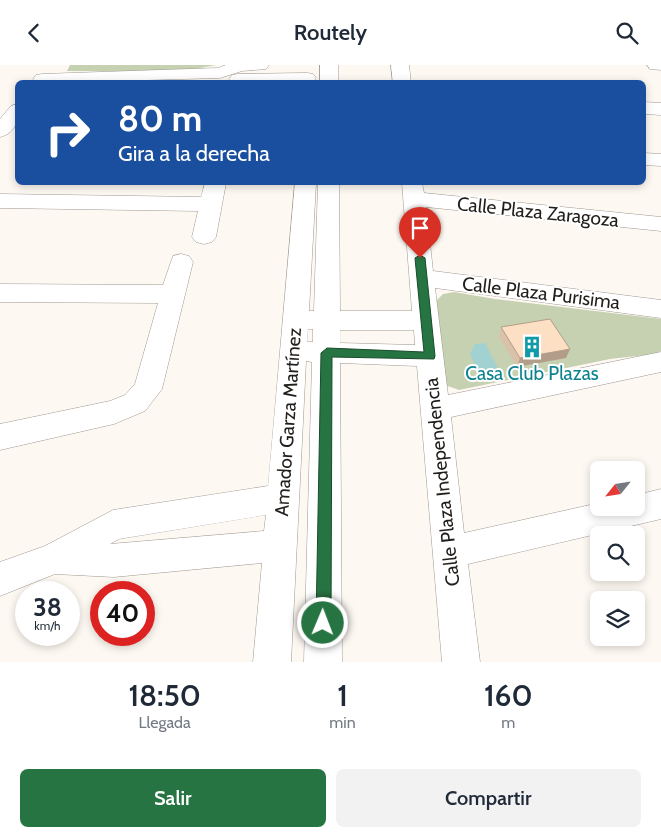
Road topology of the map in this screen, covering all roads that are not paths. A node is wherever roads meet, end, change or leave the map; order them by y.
1 (55, 65) edge
2 (260, 65) edge
3 (329, 65) edge
4 (400, 65) edge
5 (656, 65) edge
6 (661, 65) edge
7 (307, 75) edge
8 (237, 76) edge
9 (42, 80) edge
10 (63, 80) edge
11 (329, 80) edge
12 (402, 80) edge
13 (646, 108) edge
14 (661, 109) edge
15 (15, 113) edge
16 (0, 133) edge
17 (15, 134) edge
18 (646, 159) edge
19 (661, 160) edge
20 (215, 185) edge
21 (305, 185) edge
22 (328, 185) edge
23 (413, 191) edge
24 (0, 201) edge
25 (211, 204) junction
26 (661, 224) edge
27 (204, 237) dead end
28 (181, 262) dead end
29 (422, 278) junction
30 (0, 293) edge
31 (173, 294) junction
32 (661, 309) edge
33 (326, 320) junction
34 (295, 321) junction
35 (426, 321) junction
36 (294, 352) junction
37 (327, 353) junction
38 (430, 356) junction
39 (661, 362) edge
40 (435, 409) junction
41 (0, 437) edge
42 (283, 498) junction
43 (661, 504) edge
44 (280, 545) junction
45 (449, 553) junction
46 (56, 557) junction
47 (0, 579) edge
48 (272, 662) edge
49 (323, 662) edge
50 (460, 662) edge

1 - 9 street
2 - 8 street
3 - 11 street
4 - 12 street
5 - 6 street
7 - 8 street
8 - 10 street
13 - 14 street
15 - 16 street
16 - 17 street
18 - 19 street
20 - 25 street
21 - 34 street, Amador Garza Martínez
22 - 33 street, Amador Garza Martínez
23 - 26 street, Calle Plaza Zaragoza
23 - 29 street, Calle Plaza Independencia
24 - 25 street
25 - 27 street
28 - 31 street
29 - 32 street, Calle Plaza Purisima
29 - 35 street, Calle Plaza Independencia
30 - 31 street
31 - 41 street
33 - 34 street
33 - 35 street
33 - 37 street, Amador Garza Martínez
34 - 36 street, Amador Garza Martínez
35 - 38 street, Calle Plaza Independencia
36 - 37 street
36 - 42 street, Amador Garza Martínez
37 - 38 street
37 - 49 street, Amador Garza Martínez
38 - 40 street, Calle Plaza Independencia
39 - 40 street
40 - 45 street, Calle Plaza Independencia
42 - 44 street, Amador Garza Martínez
42 - 46 street
43 - 45 street
44 - 46 street
44 - 48 street, Amador Garza Martínez
45 - 50 street, Calle Plaza Independencia
46 - 47 street

